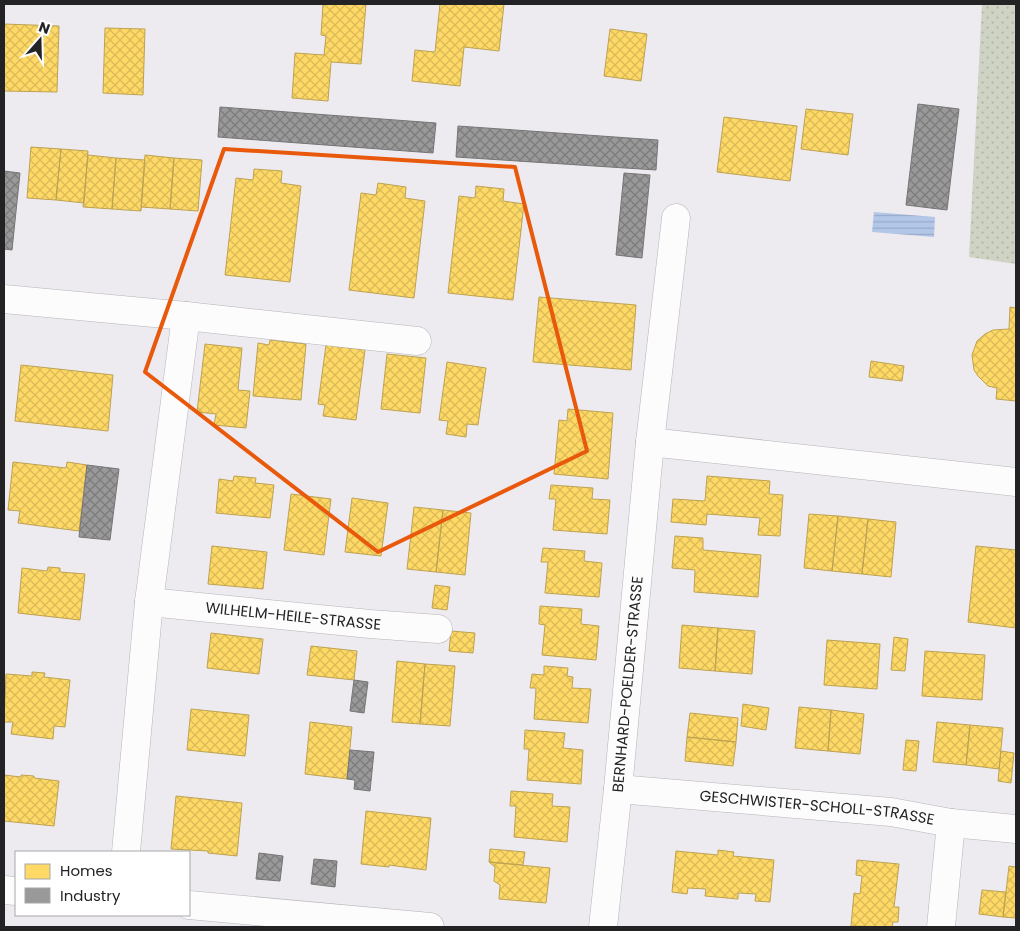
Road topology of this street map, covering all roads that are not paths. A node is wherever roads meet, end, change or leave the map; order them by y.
1 (676, 218) dead end
2 (4, 299) edge
3 (186, 316) junction
4 (416, 341) dead end
5 (650, 442) junction
6 (1016, 482) edge
7 (149, 602) junction
8 (438, 629) dead end
9 (618, 789) junction
10 (950, 823) junction
11 (1016, 830) edge
12 (126, 851) edge
13 (190, 905) edge
14 (324, 923) edge
15 (430, 927) edge
16 (603, 927) edge
17 (941, 927) edge

1 - 5 street, BERNHARD-POELDER-STRASSE
2 - 3 street
3 - 4 street
3 - 7 street
5 - 6 street
5 - 9 street, BERNHARD-POELDER-STRASSE
7 - 8 street, WILHELM-HEILE-STRASSE
7 - 12 street
9 - 10 street, GESCHWISTER-SCHOLL-STRASSE
9 - 16 street, BERNHARD-POELDER-STRASSE
10 - 11 street, GESCHWISTER-SCHOLL-STRASSE
10 - 17 street
13 - 14 street
14 - 15 street

